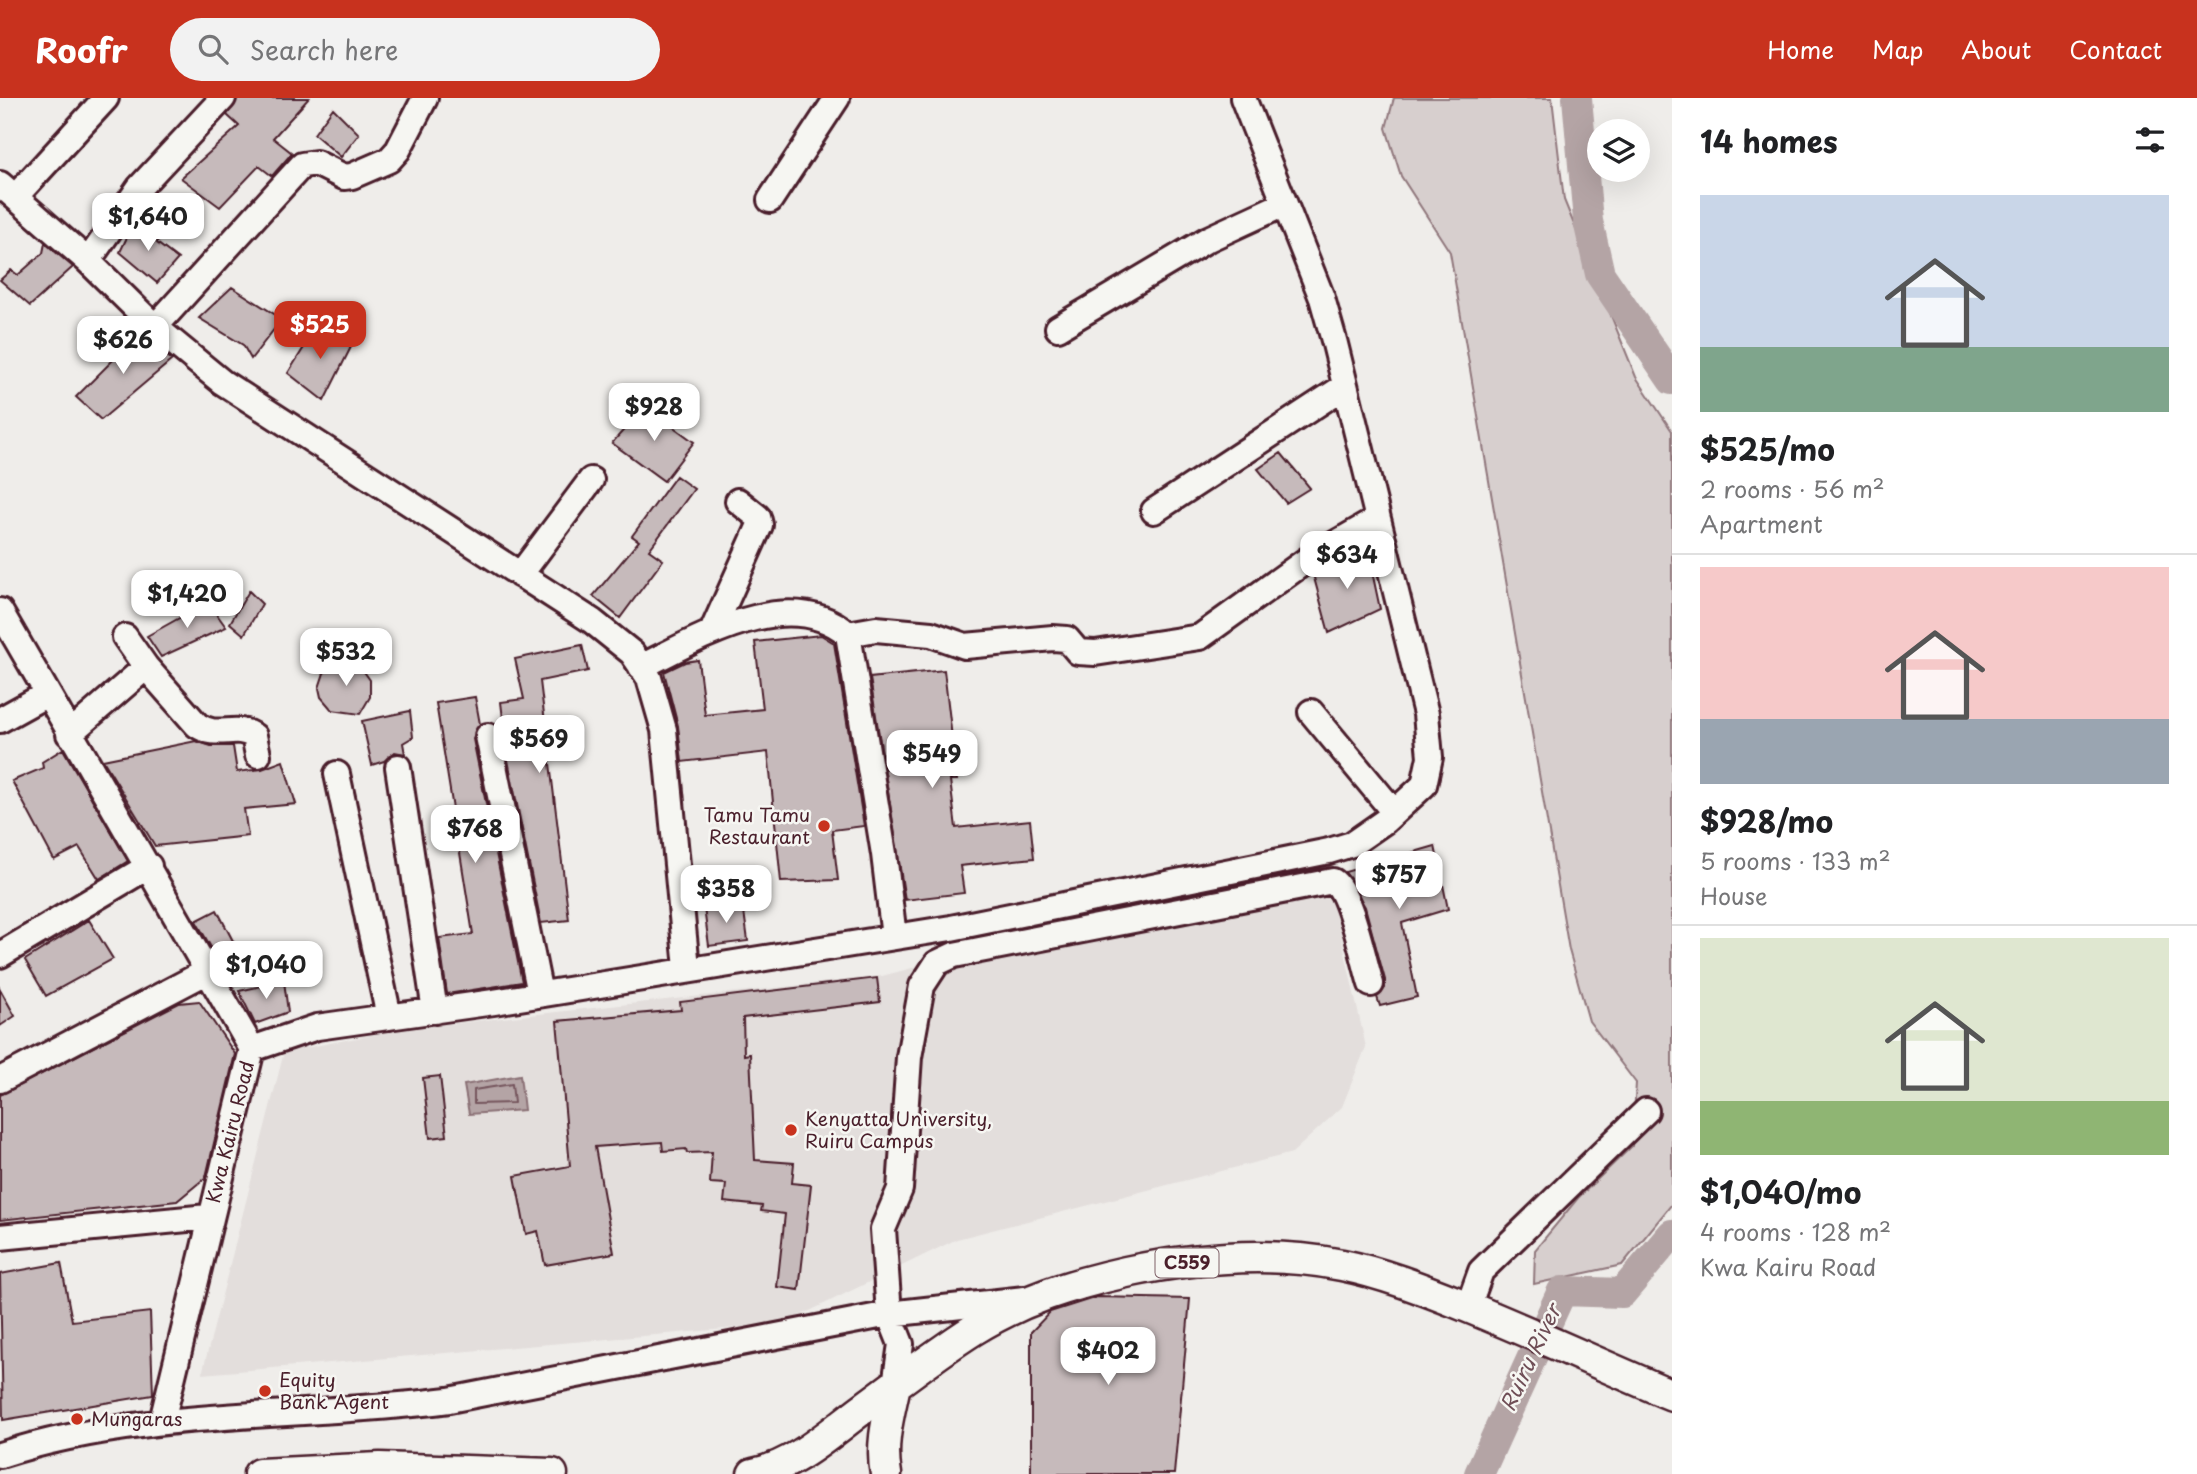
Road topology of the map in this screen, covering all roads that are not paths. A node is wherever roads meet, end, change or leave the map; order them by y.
1 (106, 98) edge
2 (222, 98) edge
3 (425, 98) edge
4 (837, 98) edge
5 (1243, 98) edge
6 (8, 190) edge
7 (770, 200) dead end
8 (1284, 204) junction
9 (88, 261) junction
10 (155, 327) junction
11 (1058, 328) dead end
12 (1345, 386) junction
13 (591, 480) dead end
14 (738, 501) dead end
15 (1154, 511) dead end
16 (1378, 519) junction
17 (520, 575) junction
18 (0, 611) edge
19 (712, 632) junction
20 (848, 634) junction
21 (125, 638) dead end
22 (146, 667) junction
23 (641, 667) junction
24 (47, 694) junction
25 (1311, 712) dead end
26 (0, 720) edge
27 (69, 734) junction
28 (488, 736) dead end
29 (258, 755) dead end
30 (398, 767) dead end
31 (337, 774) dead end
32 (1394, 812) junction
33 (149, 866) junction
34 (894, 937) junction
35 (0, 955) edge
36 (687, 968) junction
37 (208, 971) junction
38 (1371, 984) dead end
39 (540, 994) junction
40 (435, 1011) junction
41 (389, 1017) junction
42 (251, 1049) junction
43 (0, 1080) edge
44 (1646, 1111) dead end
45 (208, 1217) junction
46 (0, 1237) edge
47 (1037, 1297) junction
48 (1468, 1307) junction
49 (889, 1314) junction
50 (895, 1385) junction
51 (1672, 1395) edge
52 (162, 1421) junction
53 (0, 1454) edge
54 (259, 1474) edge
55 (552, 1474) edge
56 (752, 1474) edge
57 (886, 1474) edge

1 - 6 street
2 - 9 street
3 - 10 street
4 - 7 street
5 - 8 street
6 - 9 street
8 - 11 street
8 - 12 street
9 - 10 street
10 - 17 street
12 - 15 street
12 - 16 street
13 - 17 street
14 - 19 street
16 - 20 street
16 - 32 street
17 - 23 street
18 - 24 street, Kwa Kairu Road
19 - 20 street
19 - 23 street
20 - 34 street
21 - 22 street
22 - 27 street
22 - 29 street
23 - 36 street
24 - 26 street
24 - 27 street, Kwa Kairu Road
25 - 32 street
27 - 33 street, Kwa Kairu Road
28 - 39 street
30 - 40 street
31 - 41 street
32 - 34 street
33 - 35 street
33 - 37 street, Kwa Kairu Road
34 - 36 street
36 - 39 street
37 - 42 street, Kwa Kairu Road
37 - 43 street
38 - 49 street
39 - 40 street
40 - 41 street
41 - 42 street
42 - 45 street, Kwa Kairu Road
44 - 48 street
45 - 46 street
45 - 52 street, Kwa Kairu Road
47 - 48 main road, C559
47 - 49 street
47 - 50 main road, C559
48 - 51 main road, C559
49 - 50 street
49 - 52 street
50 - 56 main road
50 - 57 main road
52 - 53 street
54 - 55 main road

